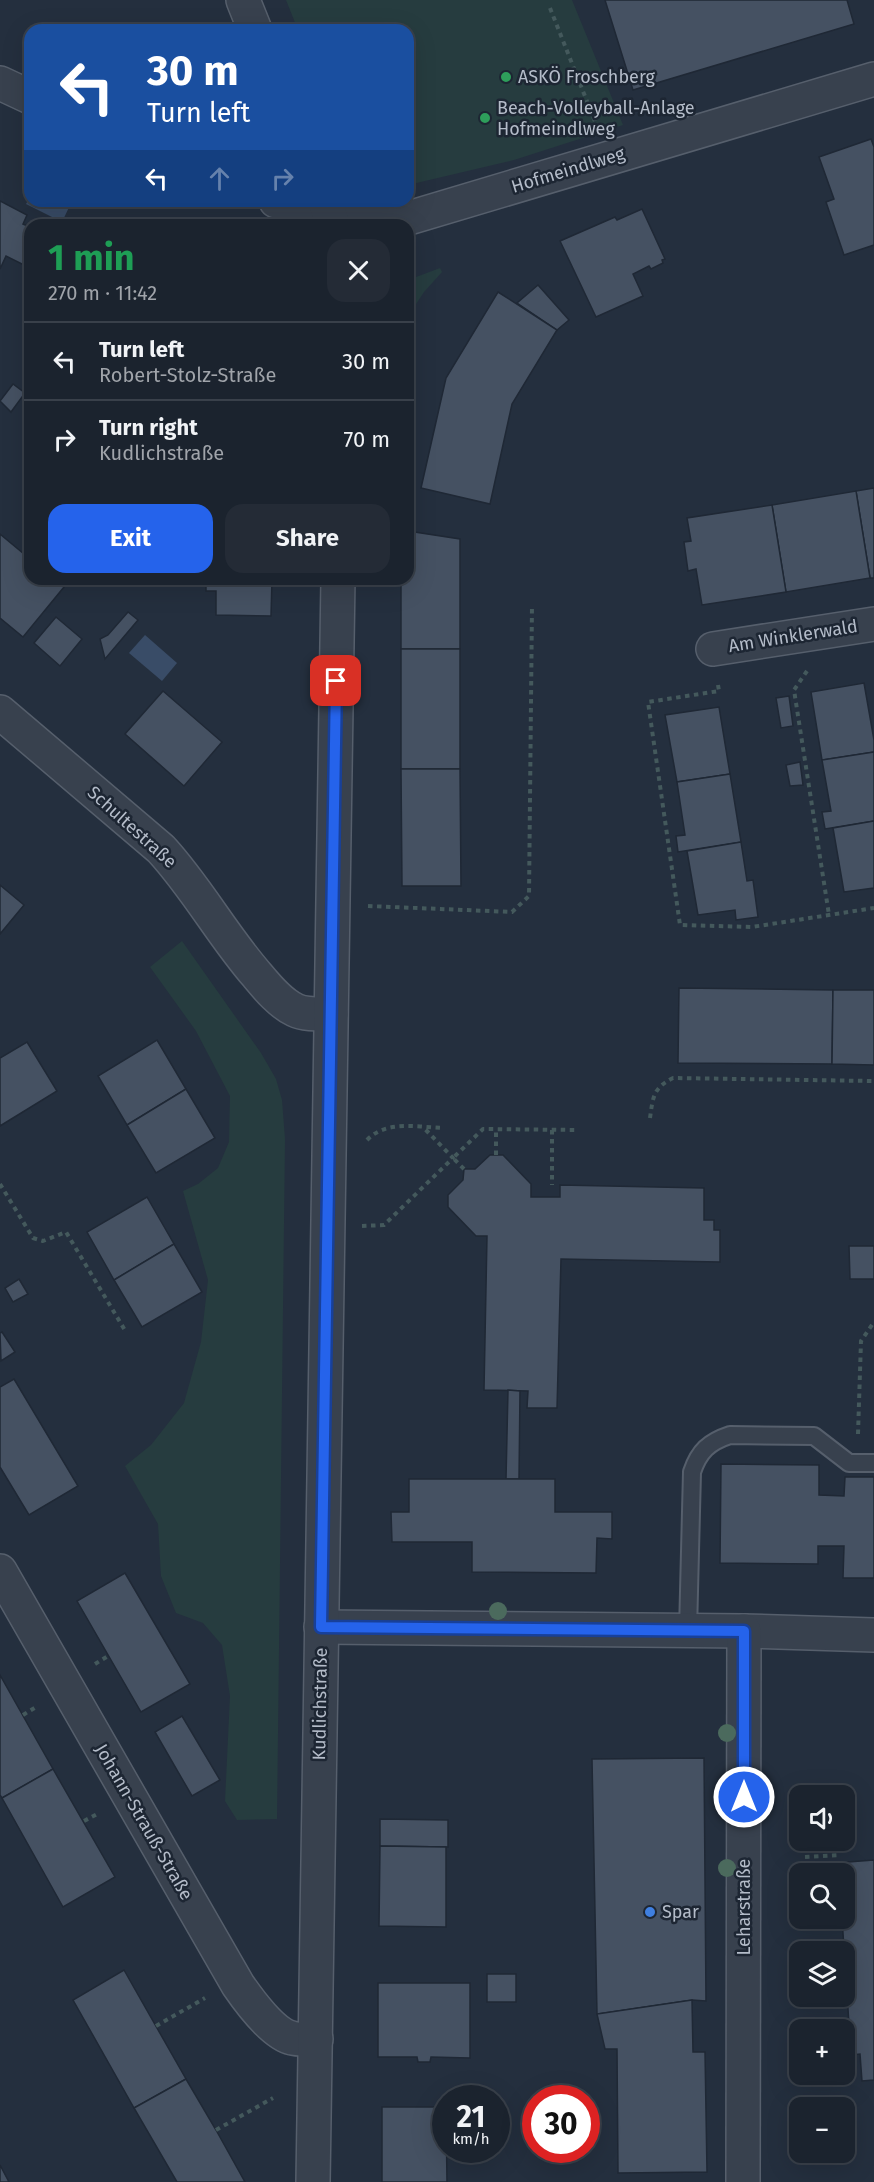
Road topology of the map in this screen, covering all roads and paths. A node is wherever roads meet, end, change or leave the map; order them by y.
1 (243, 0) edge
2 (550, 8) dead end
3 (253, 24) edge
4 (874, 79) edge
5 (0, 83) edge
6 (24, 94) edge
7 (598, 128) dead end
8 (305, 207) edge
9 (329, 212) edge
10 (369, 219) edge
11 (405, 219) edge
12 (338, 585) edge
13 (532, 605) dead end
14 (874, 624) edge
15 (712, 649) joint
16 (794, 690) dead end
17 (0, 712) edge
18 (332, 905) junction
19 (874, 908) edge
20 (829, 915) junction
21 (331, 1014) junction
22 (874, 1081) edge
23 (650, 1118) dead end
24 (423, 1127) junction
25 (443, 1128) dead end
26 (496, 1129) junction
27 (552, 1130) junction
28 (578, 1130) dead end
29 (365, 1141) dead end
30 (496, 1155) dead end
31 (453, 1158) junction
32 (464, 1169) dead end
33 (0, 1184) edge
34 (552, 1185) dead end
35 (358, 1226) dead end
36 (874, 1322) edge
37 (126, 1332) dead end
38 (866, 1463) edge
39 (0, 1571) edge
40 (321, 1627) junction
41 (688, 1631) junction
42 (744, 1631) junction
43 (874, 1635) edge
44 (33, 1709) dead end
45 (23, 1715) dead end
46 (90, 1818) dead end
47 (84, 1821) dead end
48 (840, 1855) dead end
49 (806, 1857) dead end
50 (212, 1993) dead end
51 (156, 2026) dead end
52 (316, 2039) junction
53 (273, 2098) dead end
54 (216, 2130) dead end
55 (314, 2182) edge
56 (743, 2182) edge

1 - 3 street
2 - 7 path
4 - 11 street, Hofmeindlweg
5 - 6 street
8 - 9 street, Hofmeindlweg
9 - 10 street, Hofmeindlweg
12 - 18 street, Kudlichstraße
13 - 18 path
14 - 15 street, Am Winklerwald
15 - 20 path
16 - 20 path
17 - 21 street, Schultestraße
18 - 21 street, Kudlichstraße
19 - 20 path
21 - 40 street, Kudlichstraße
22 - 23 path
24 - 25 path
24 - 29 path
24 - 31 path
26 - 27 path
26 - 30 path
26 - 31 path
27 - 28 path
27 - 34 path
31 - 32 path
31 - 35 path
33 - 37 path
36 - 38 path
38 - 41 lane
39 - 52 street, Johann-Strauß-Straße
40 - 41 street
40 - 52 street, Kudlichstraße
41 - 42 street
42 - 43 street
42 - 56 street, Leharstraße
44 - 45 path
46 - 47 path
48 - 49 path
50 - 51 path
52 - 55 street, Kudlichstraße
53 - 54 path

